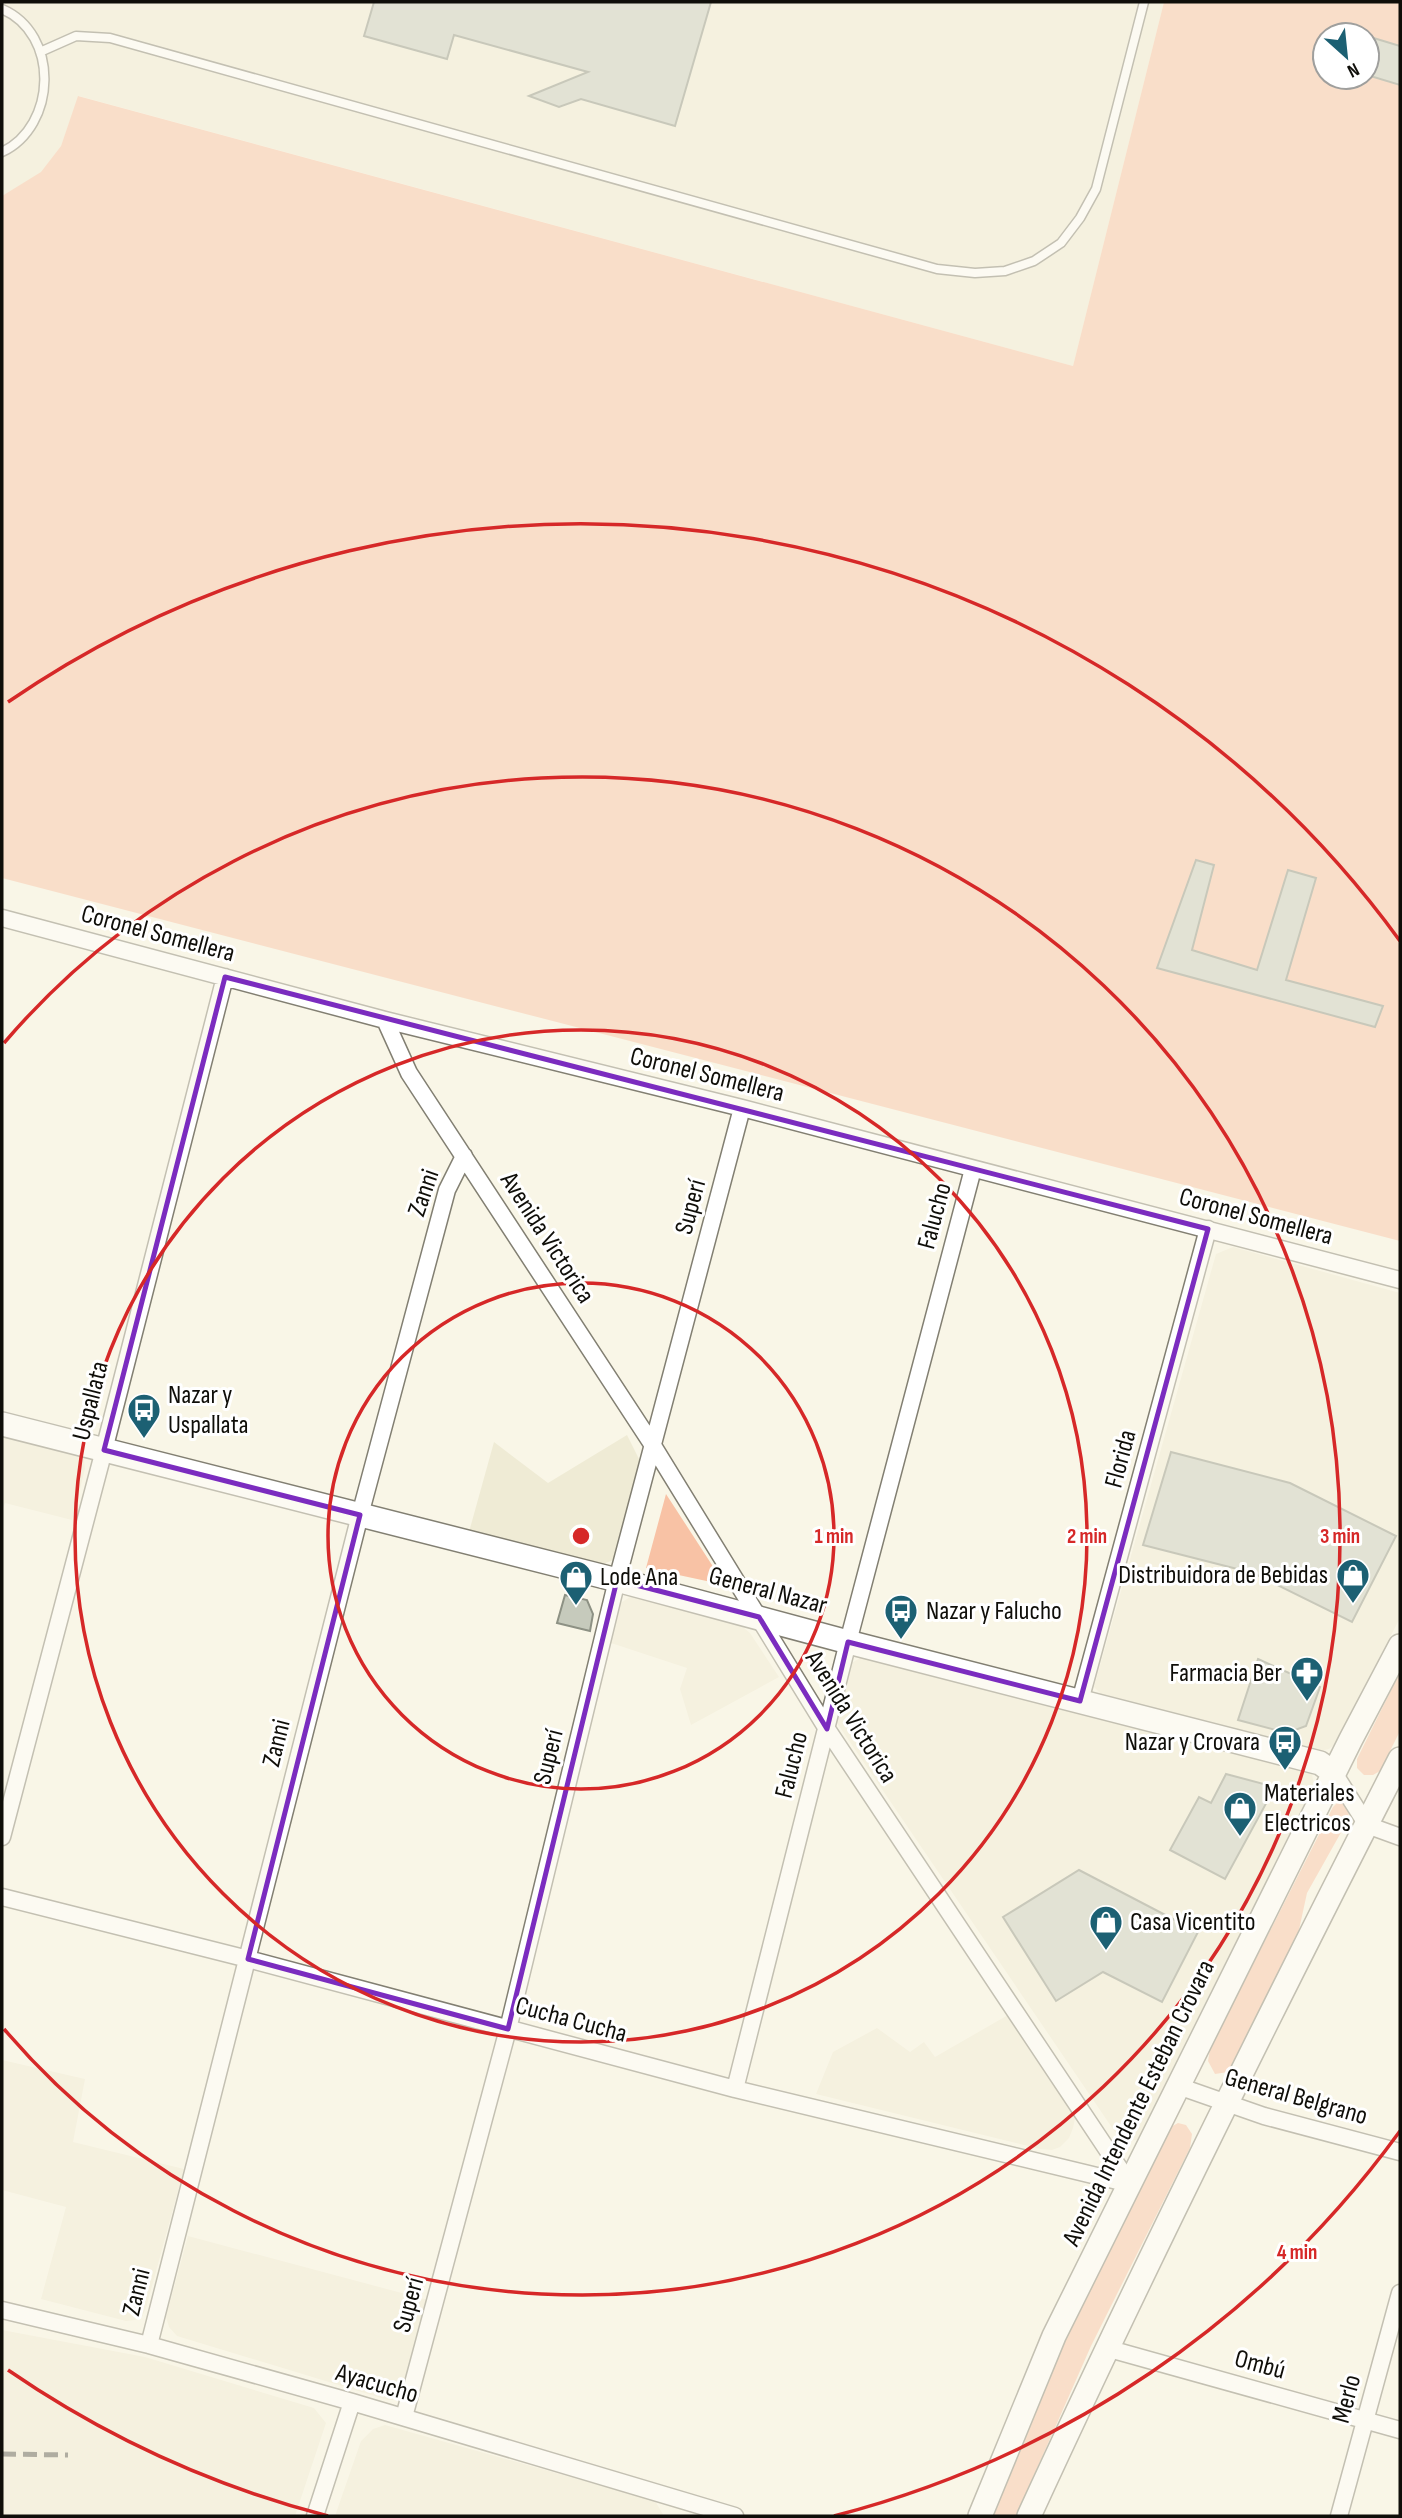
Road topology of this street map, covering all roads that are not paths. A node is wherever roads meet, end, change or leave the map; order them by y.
1 (1144, 2) edge
2 (2, 9) edge
3 (40, 52) junction
4 (2, 152) edge
5 (2, 918) edge
6 (225, 977) junction
7 (385, 1020) junction
8 (742, 1108) junction
9 (464, 1156) junction
10 (973, 1169) junction
11 (1209, 1229) junction
12 (1400, 1280) edge
13 (2, 1424) edge
14 (652, 1444) junction
15 (104, 1450) junction
16 (360, 1515) junction
17 (617, 1580) junction
18 (760, 1616) junction
19 (848, 1642) junction
20 (1400, 1646) edge
21 (1080, 1701) junction
22 (827, 1729) junction
23 (1400, 1759) edge
24 (1334, 1773) junction
25 (1367, 1825) junction
26 (2, 1837) edge
27 (1400, 1837) edge
28 (2, 1897) edge
29 (248, 1959) junction
30 (508, 2029) junction
31 (1178, 2086) junction
32 (735, 2089) junction
33 (1226, 2103) junction
34 (1400, 2152) edge
35 (1130, 2184) junction
36 (1400, 2293) edge
37 (2, 2310) edge
38 (149, 2345) junction
39 (1106, 2348) junction
40 (352, 2402) junction
41 (404, 2417) junction
42 (1367, 2420) junction
43 (1400, 2430) edge
44 (679, 2509) edge
45 (315, 2516) edge
46 (735, 2516) edge
47 (980, 2516) edge
48 (1029, 2516) edge
49 (1339, 2516) edge

1 - 3 lane
2 - 3 lane
3 - 4 lane
5 - 6 street, Coronel Somellera
6 - 7 street, Coronel Somellera
6 - 15 street, Uspallata
7 - 8 street, Coronel Somellera
7 - 9 street, Avenida Victorica
8 - 10 street, Coronel Somellera
8 - 14 street, Superí
9 - 14 street, Avenida Victorica
9 - 16 street, Zanni
10 - 11 street, Coronel Somellera
10 - 19 street, Falucho
11 - 12 street, Coronel Somellera
11 - 21 street, Florida
13 - 15 main road, General Nazar
14 - 17 street, Superí
14 - 18 street, Avenida Victorica
15 - 16 main road, General Nazar
15 - 26 street, Uspallata
16 - 17 main road, General Nazar
16 - 29 street, Zanni
17 - 18 main road, General Nazar
17 - 30 street, Superí
18 - 19 main road, General Nazar
18 - 22 street, Avenida Victorica
19 - 21 main road, General Nazar
19 - 22 street, Falucho
20 - 24 main road, Avenida Intendente Esteban Crovara
21 - 24 main road, General Nazar
22 - 32 street, Falucho
22 - 35 street, Avenida Victorica
23 - 25 main road
24 - 25 street
24 - 31 main road, Avenida Intendente Esteban Crovara
25 - 27 street
25 - 33 main road
28 - 29 street, Cucha Cucha
29 - 30 street, Cucha Cucha
29 - 38 street, Zanni
30 - 32 street, Cucha Cucha
30 - 41 street, Superí
31 - 33 street, General Belgrano
31 - 35 main road, Avenida Intendente Esteban Crovara
32 - 35 street, Cucha Cucha
33 - 34 street, General Belgrano
33 - 39 main road
35 - 47 main road, Avenida Intendente Esteban Crovara
36 - 42 street, Merlo
37 - 38 street, Ayacucho
38 - 40 street, Ayacucho
39 - 42 street, Ombú
39 - 48 main road
40 - 41 street, Ayacucho
40 - 45 street
41 - 44 street, Ayacucho
42 - 43 street, Ombú
42 - 49 street, Merlo
44 - 46 street, Ayacucho

